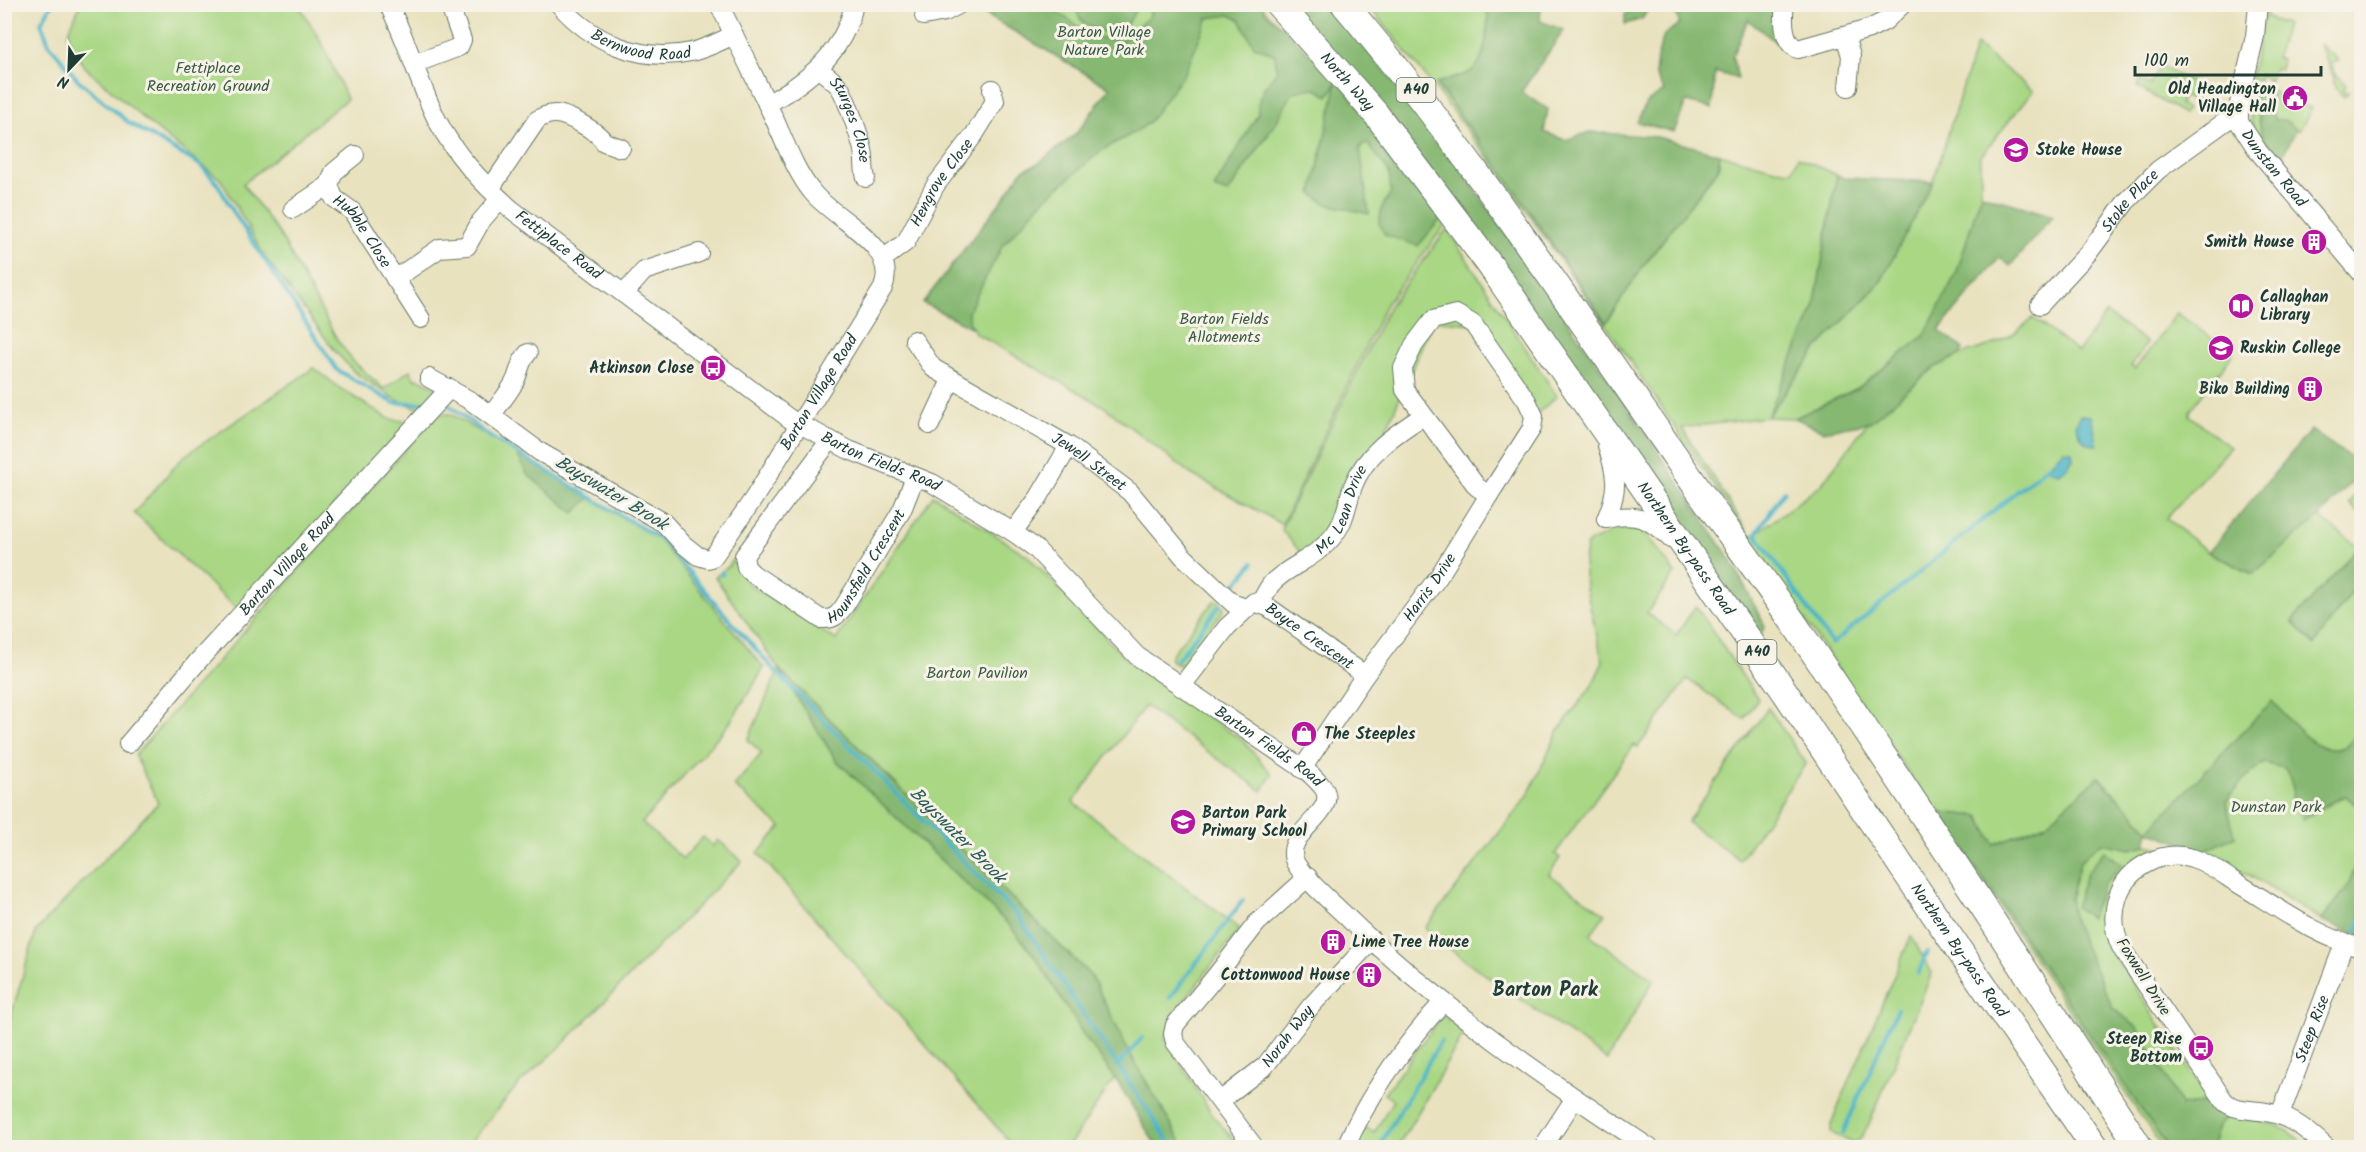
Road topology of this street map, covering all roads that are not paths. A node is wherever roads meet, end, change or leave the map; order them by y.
1 (388, 4) edge
2 (449, 4) edge
3 (559, 4) edge
4 (719, 4) edge
5 (854, 4) edge
6 (1278, 4) edge
7 (1344, 4) edge
8 (1785, 4) edge
9 (1903, 4) edge
10 (2258, 4) edge
11 (950, 13) edge
12 (924, 16) dead end
13 (734, 35) junction
14 (1845, 36) junction
15 (414, 64) junction
16 (819, 69) junction
17 (1848, 87) dead end
18 (998, 96) dead end
19 (767, 104) junction
20 (2238, 116) junction
21 (621, 148) dead end
22 (355, 155) dead end
23 (1412, 161) joint
24 (866, 178) dead end
25 (329, 185) junction
26 (495, 194) junction
27 (293, 209) dead end
28 (699, 253) dead end
29 (883, 259) junction
30 (2361, 274) edge
31 (394, 279) junction
32 (624, 294) junction
33 (2040, 305) dead end
34 (421, 319) dead end
35 (914, 340) dead end
36 (521, 356) dead end
37 (429, 378) dead end
38 (951, 380) junction
39 (446, 393) junction
40 (492, 416) junction
41 (1423, 416) junction
42 (1600, 422) junction
43 (800, 424) junction
44 (930, 425) dead end
45 (830, 440) junction
46 (1070, 446) junction
47 (915, 477) junction
48 (1488, 495) junction
49 (1013, 532) junction
50 (1690, 556) junction
51 (1253, 606) junction
52 (1365, 675) junction
53 (1181, 687) junction
54 (128, 744) dead end
55 (1302, 769) junction
56 (1308, 877) junction
57 (1372, 940) junction
58 (2353, 946) edge
59 (1443, 1002) junction
60 (1575, 1098) junction
61 (1221, 1100) junction
62 (2280, 1115) junction
63 (1545, 1144) dead end
64 (1255, 1148) edge
65 (1345, 1148) edge
66 (1650, 1148) edge
67 (2095, 1148) edge
68 (2140, 1148) edge
69 (2327, 1148) edge

1 - 15 street, Fettiplace Road
2 - 15 street
3 - 13 street, Bernwood Road
4 - 13 street
5 - 16 street
6 - 23 highway, North Way / A40
7 - 68 highway, A40
8 - 14 street
9 - 14 street
10 - 20 street
11 - 12 street
13 - 19 street
14 - 17 street
15 - 26 street, Fettiplace Road
16 - 19 street
16 - 24 street, Sturges Close
18 - 29 street, Hengrove Close
19 - 29 street
20 - 30 street, Dunstan Road
20 - 33 street, Stoke Place
21 - 26 street
22 - 25 street, Hubble Close
23 - 42 highway, Northern By-pass Road / A40
25 - 27 street, Hubble Close
25 - 31 street, Hubble Close
26 - 31 street, Hubble Close
26 - 32 street, Fettiplace Road
28 - 32 street
29 - 43 street, Barton Village Road
31 - 34 street, Hubble Close
32 - 43 street, Fettiplace Road
35 - 38 street, Jewell Street
36 - 40 street
37 - 39 street, Barton Village Road
38 - 44 street
38 - 46 street, Jewell Street
39 - 40 street, Barton Village Road
39 - 54 street, Barton Village Road
40 - 43 street, Barton Village Road
41 - 48 street
41 - 48 street, Harris Drive
41 - 51 street, Mc Lean Drive
42 - 50 highway, Northern By-pass Road / A40
42 - 50 street
43 - 45 street, Barton Fields Road
45 - 47 street, Barton Fields Road
45 - 47 street, Hounsfield Crescent
46 - 49 street
46 - 51 street, Jewell Street
47 - 49 street, Barton Fields Road
48 - 52 street, Harris Drive
49 - 53 street, Barton Fields Road
50 - 67 highway, Northern By-pass Road / A40
51 - 52 street, Boyce Crescent
51 - 53 street, Boyce Crescent
52 - 55 street, Boyce Crescent
53 - 55 street, Barton Fields Road
55 - 56 street, Barton Fields Road
56 - 57 street, Barton Fields Road
56 - 61 street
57 - 59 street, Barton Fields Road
57 - 61 street, Norah Way
58 - 62 street, Steep Rise
58 - 62 street, Foxwell Drive
59 - 60 street, Barton Fields Road
59 - 65 street
60 - 63 street
60 - 66 street, Barton Fields Road
61 - 64 street
62 - 69 street, Foxwell Drive

